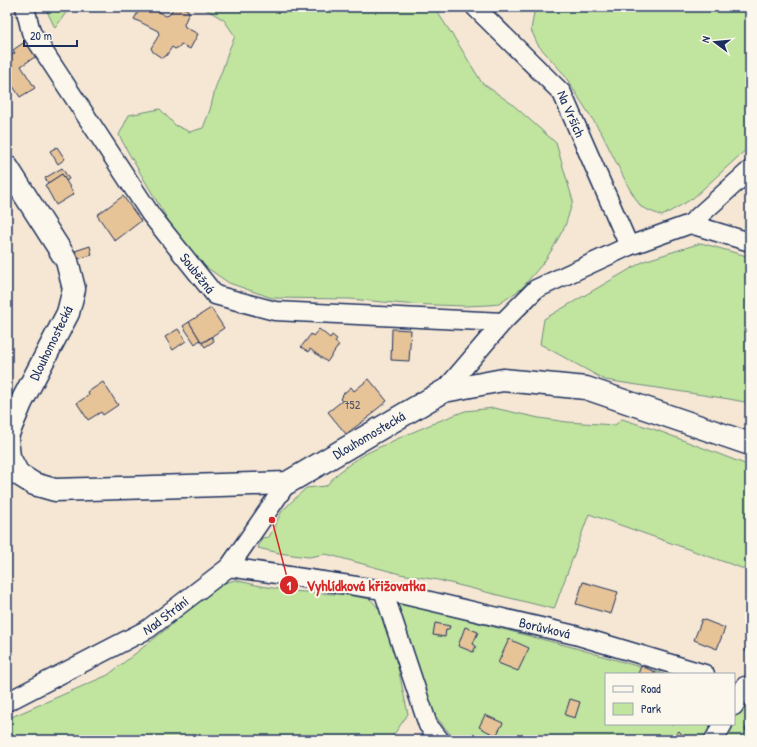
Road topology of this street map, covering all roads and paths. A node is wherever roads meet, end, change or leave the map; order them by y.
1 (25, 7) edge
2 (475, 7) edge
3 (7, 167) edge
4 (750, 170) edge
5 (690, 224) junction
6 (750, 242) edge
7 (629, 246) junction
8 (503, 322) junction
9 (444, 391) junction
10 (14, 406) edge
11 (7, 436) edge
12 (7, 439) edge
13 (750, 444) edge
14 (287, 483) junction
15 (228, 567) junction
16 (383, 590) junction
17 (702, 673) edge
18 (743, 685) edge
19 (7, 702) edge
20 (735, 704) edge
21 (722, 725) edge
22 (440, 740) edge
23 (714, 740) edge

1 - 8 street, Souběžná
2 - 7 street, Na Vrších
3 - 10 street, Dlouhomostecká
4 - 5 street
5 - 6 street
5 - 7 street
7 - 8 street
8 - 9 street
9 - 13 street, Dlouhomostecká
9 - 14 street, Dlouhomostecká
10 - 11 street, Dlouhomostecká
12 - 14 street, Dlouhomostecká
14 - 15 street, Nad Strání
15 - 16 street, Borůvková
15 - 19 street, Nad Strání
16 - 17 street, Borůvková
16 - 22 street
18 - 20 street
21 - 23 street

